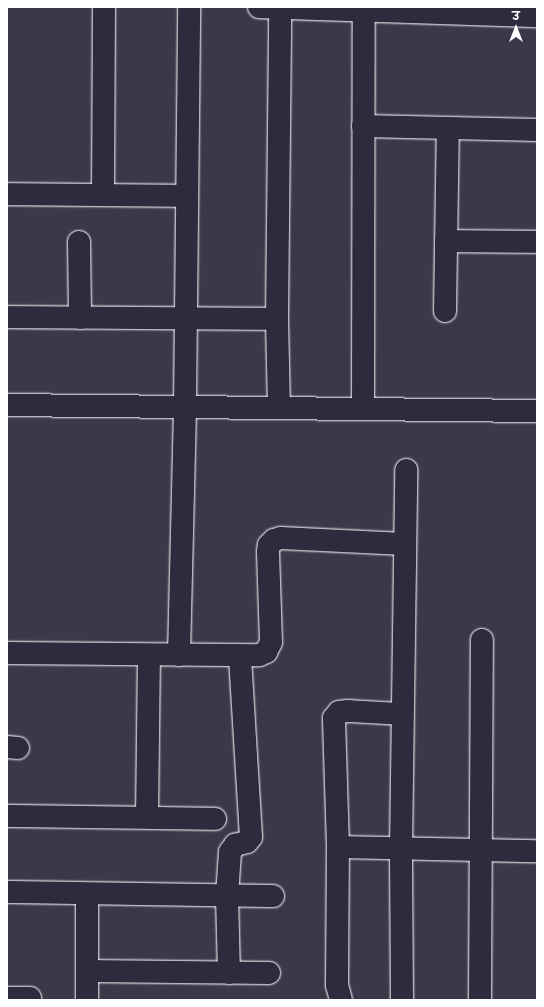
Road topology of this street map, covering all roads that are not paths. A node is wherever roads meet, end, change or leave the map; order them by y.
1 (104, 7) edge
2 (189, 7) edge
3 (273, 7) edge
4 (364, 9) edge
5 (537, 16) edge
6 (363, 126) junction
7 (448, 128) junction
8 (537, 130) edge
9 (7, 194) edge
10 (103, 195) junction
11 (187, 196) junction
12 (446, 241) junction
13 (79, 242) dead end
14 (537, 242) edge
15 (445, 311) dead end
16 (7, 317) edge
17 (80, 318) junction
18 (186, 318) junction
19 (277, 319) junction
20 (7, 405) edge
21 (186, 407) junction
22 (279, 408) junction
23 (363, 409) junction
24 (537, 411) edge
25 (406, 470) dead end
26 (404, 544) junction
27 (482, 640) dead end
28 (7, 653) edge
29 (149, 655) junction
30 (179, 655) junction
31 (240, 655) junction
32 (402, 714) junction
33 (7, 816) edge
34 (147, 817) junction
35 (215, 819) dead end
36 (338, 847) junction
37 (401, 849) junction
38 (480, 850) junction
39 (537, 851) edge
40 (7, 892) edge
41 (87, 894) junction
42 (227, 896) junction
43 (273, 896) dead end
44 (87, 971) junction
45 (229, 973) junction
46 (269, 973) dead end
47 (7, 998) edge
48 (30, 998) dead end
49 (87, 1000) edge
50 (341, 1000) edge
51 (402, 1000) edge
52 (480, 1000) edge

1 - 10 street
2 - 11 street
3 - 4 street
3 - 19 street
4 - 5 street
4 - 6 street
6 - 7 street
6 - 23 street
7 - 8 street
7 - 12 street
9 - 10 street
10 - 11 street
11 - 18 street
12 - 14 street
12 - 15 street
13 - 17 street
16 - 17 street
17 - 18 street
18 - 19 street
18 - 21 street
19 - 22 street
20 - 21 street
21 - 22 street
21 - 30 street
22 - 23 street
23 - 24 street
25 - 26 street
26 - 31 street
26 - 32 street
27 - 38 street
28 - 29 street
29 - 30 street
29 - 34 street
30 - 31 street
31 - 42 street
32 - 36 street
32 - 37 street
33 - 34 street
34 - 35 street
36 - 37 street
36 - 50 street
37 - 38 street
37 - 51 street
38 - 39 street
38 - 52 street
40 - 41 street
41 - 42 street
41 - 44 street
42 - 43 street
42 - 45 street
44 - 45 street
44 - 49 street
45 - 46 street
47 - 48 street

